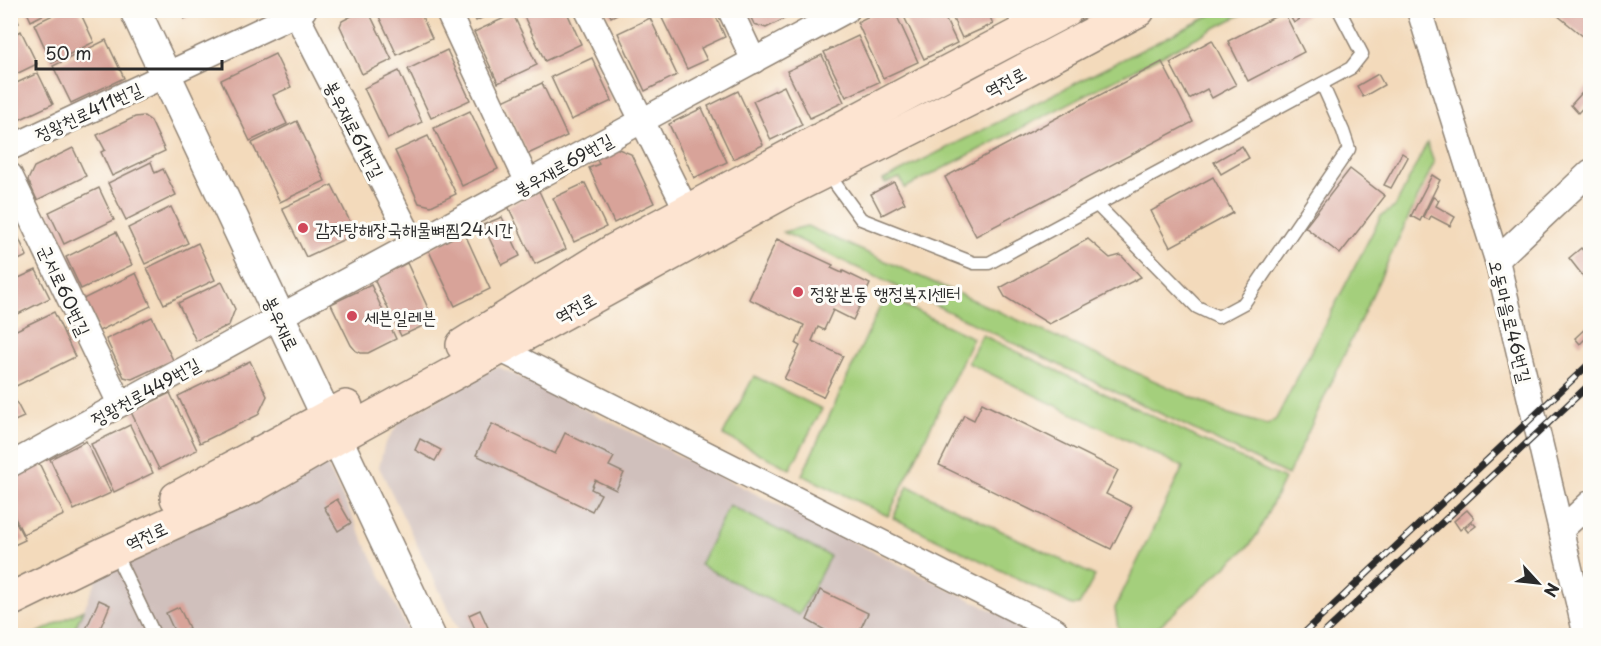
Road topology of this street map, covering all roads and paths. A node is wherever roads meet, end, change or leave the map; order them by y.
1 (135, 10) edge
2 (447, 10) edge
3 (587, 10) edge
4 (730, 10) edge
5 (847, 10) edge
6 (1066, 10) edge
7 (1138, 10) edge
8 (1339, 10) edge
9 (1419, 10) edge
10 (300, 12) edge
11 (1024, 20) edge
12 (754, 61) junction
13 (165, 75) junction
14 (1322, 84) junction
15 (642, 121) junction
16 (10, 148) edge
17 (826, 170) junction
18 (1590, 172) edge
19 (10, 175) edge
20 (528, 183) junction
21 (1097, 205) junction
22 (687, 212) junction
23 (414, 244) junction
24 (1497, 260) junction
25 (279, 317) junction
26 (499, 349) junction
27 (120, 405) junction
28 (331, 427) junction
29 (10, 465) edge
30 (1590, 502) edge
31 (1561, 531) junction
32 (114, 550) junction
33 (10, 578) edge
34 (10, 600) edge
35 (154, 636) edge
36 (430, 636) edge
37 (1055, 636) edge
38 (1586, 636) edge

1 - 13 street, 봉우재로
2 - 20 street
3 - 15 street
4 - 12 street
5 - 12 street, 봉우재로69번길
6 - 11 main road, 역전로
7 - 17 main road, 역전로
8 - 14 lane
9 - 24 street, 오동마을로46번길
10 - 13 street, 봉우재로61번길
10 - 23 street, 봉우재로61번길
11 - 22 main road, 역전로
12 - 15 street, 봉우재로69번길
13 - 16 street, 정왕천로411번길
13 - 25 street, 봉우재로
14 - 21 lane
14 - 21 lane
15 - 20 street, 봉우재로69번길
15 - 22 street
17 - 21 lane
17 - 26 main road, 역전로
18 - 24 street
19 - 27 street, 군서로60번길
20 - 23 street, 봉우재로69번길
22 - 28 main road, 역전로
23 - 25 street, 봉우재로69번길
24 - 31 street, 오동마을로46번길
25 - 27 street, 정왕천로449번길
25 - 28 street, 봉우재로
26 - 28 main road, 역전로
26 - 37 street
27 - 29 street, 정왕천로449번길
28 - 32 main road, 역전로
28 - 33 main road, 역전로
28 - 36 street, 봉우재로
30 - 31 street
31 - 38 street, 오동마을로46번길
32 - 34 main road, 역전로
32 - 35 lane

